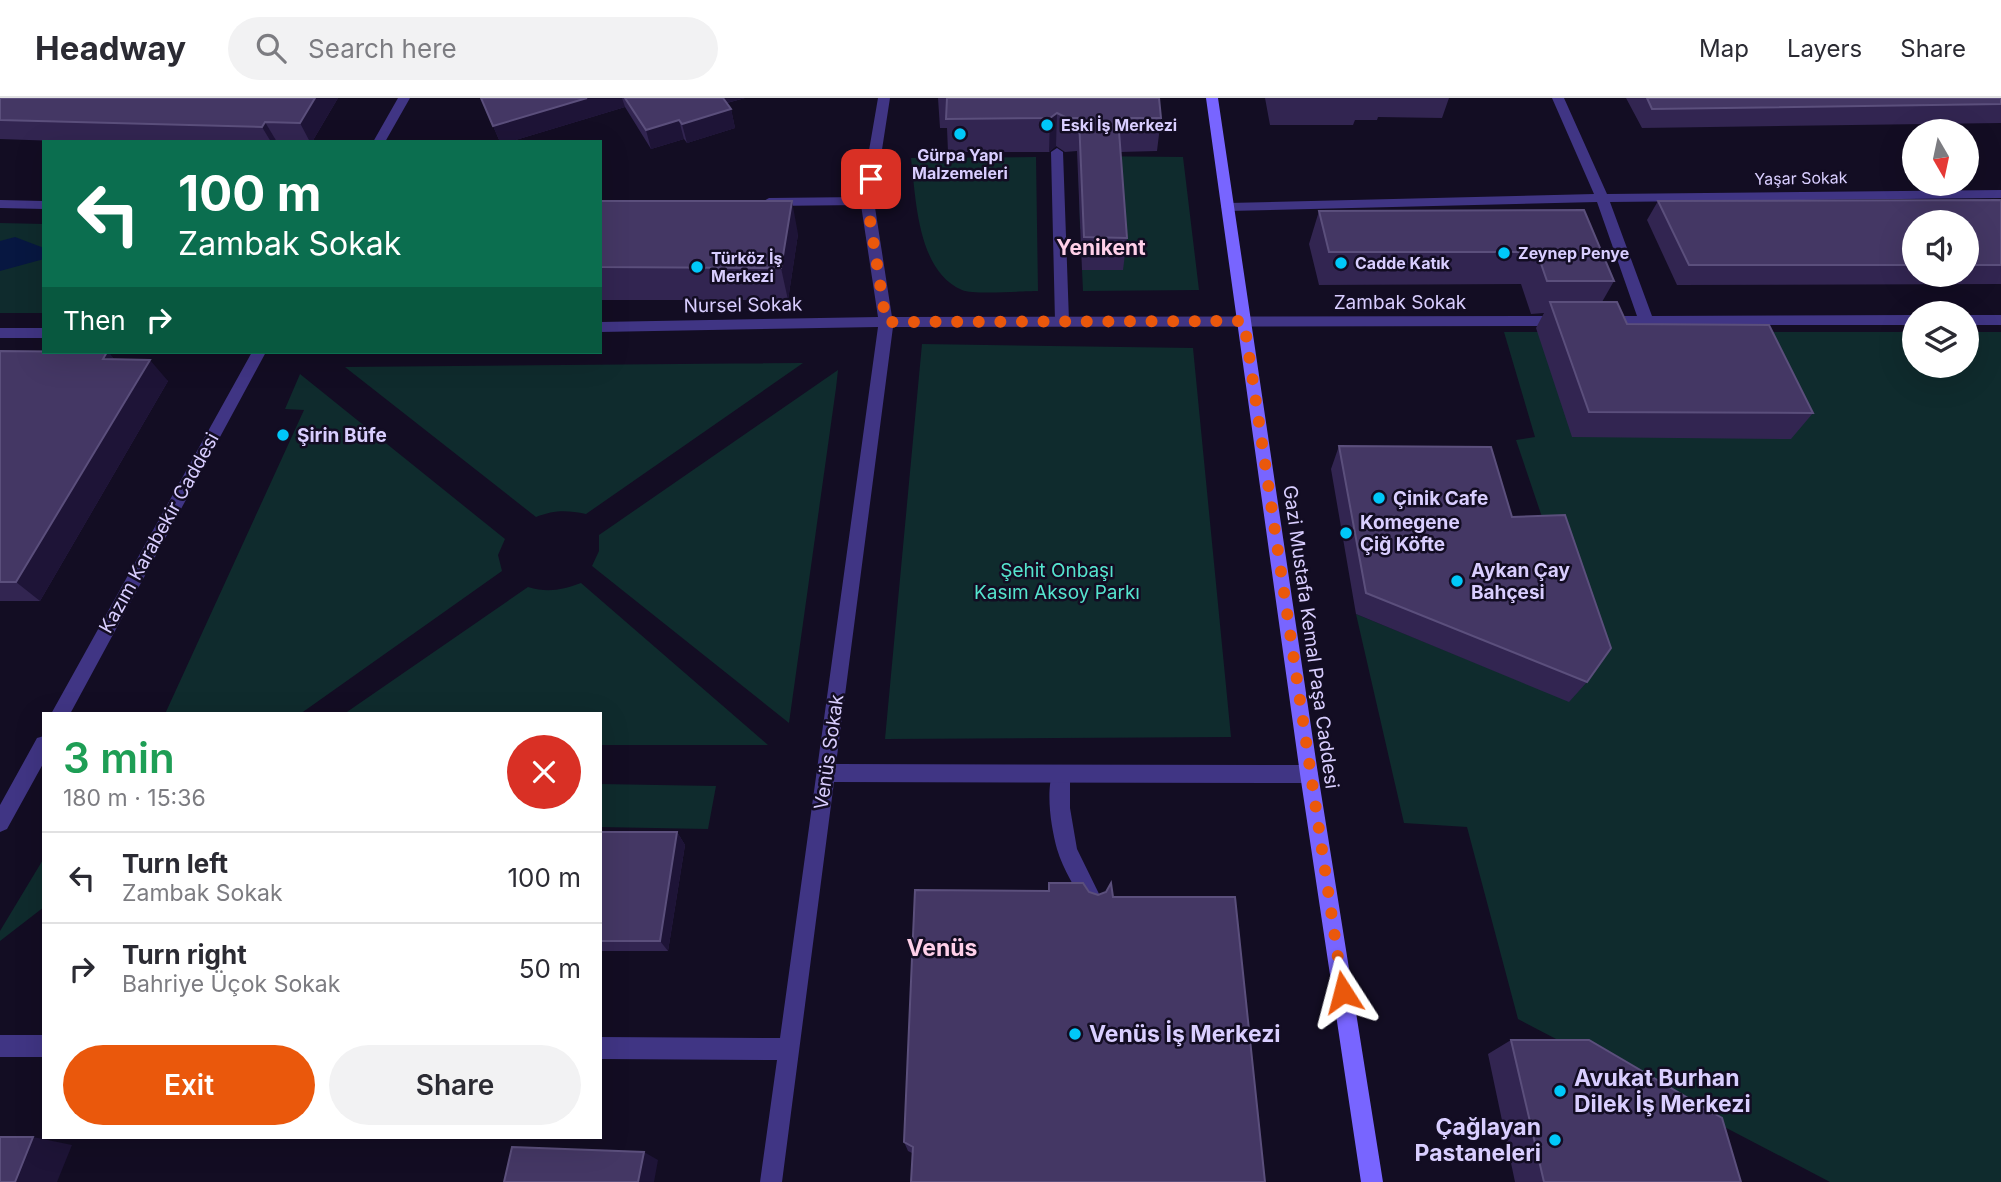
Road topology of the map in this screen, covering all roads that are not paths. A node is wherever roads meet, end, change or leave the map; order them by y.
1 (404, 98) edge
2 (884, 98) edge
3 (1212, 98) edge
4 (1558, 98) edge
5 (380, 140) edge
6 (1057, 152) edge
7 (2001, 194) edge
8 (1602, 198) junction
9 (867, 201) junction
10 (756, 202) edge
11 (0, 204) edge
12 (42, 205) edge
13 (1228, 207) junction
14 (1646, 320) junction
15 (1902, 320) edge
16 (1979, 320) edge
17 (2001, 320) edge
18 (1062, 321) junction
19 (1244, 321) junction
20 (886, 322) junction
21 (602, 327) edge
22 (0, 333) edge
23 (42, 333) edge
24 (258, 354) edge
25 (61, 712) edge
26 (42, 748) edge
27 (826, 773) junction
28 (1061, 774) junction
29 (1309, 774) junction
30 (0, 824) edge
31 (1093, 902) edge
32 (0, 1046) edge
33 (42, 1046) edge
34 (602, 1048) edge
35 (788, 1049) junction
36 (771, 1182) edge
37 (1372, 1182) edge

1 - 5 street
2 - 9 street, Venüs Sokak
3 - 13 street, Gazi Mustafa Kemal Paşa Caddesi
4 - 8 street
6 - 18 street
7 - 8 street, Yaşar Sokak
8 - 13 street, Yaşar Sokak
8 - 14 street
9 - 10 street
9 - 20 street, Venüs Sokak
11 - 12 street
13 - 19 street, Gazi Mustafa Kemal Paşa Caddesi
14 - 15 street, Zambak Sokak
14 - 19 street, Zambak Sokak
16 - 17 street
18 - 19 street, Zambak Sokak
18 - 20 street, Zambak Sokak
19 - 29 street, Gazi Mustafa Kemal Paşa Caddesi
20 - 21 street, Nursel Sokak
20 - 27 street, Venüs Sokak
22 - 23 street
24 - 25 street, Kazım Karabekir Caddesi
26 - 30 street
27 - 28 street
27 - 35 street, Venüs Sokak
28 - 29 street
28 - 31 street
29 - 37 street, Gazi Mustafa Kemal Paşa Caddesi
32 - 33 street
34 - 35 street
35 - 36 street, Venüs Sokak

